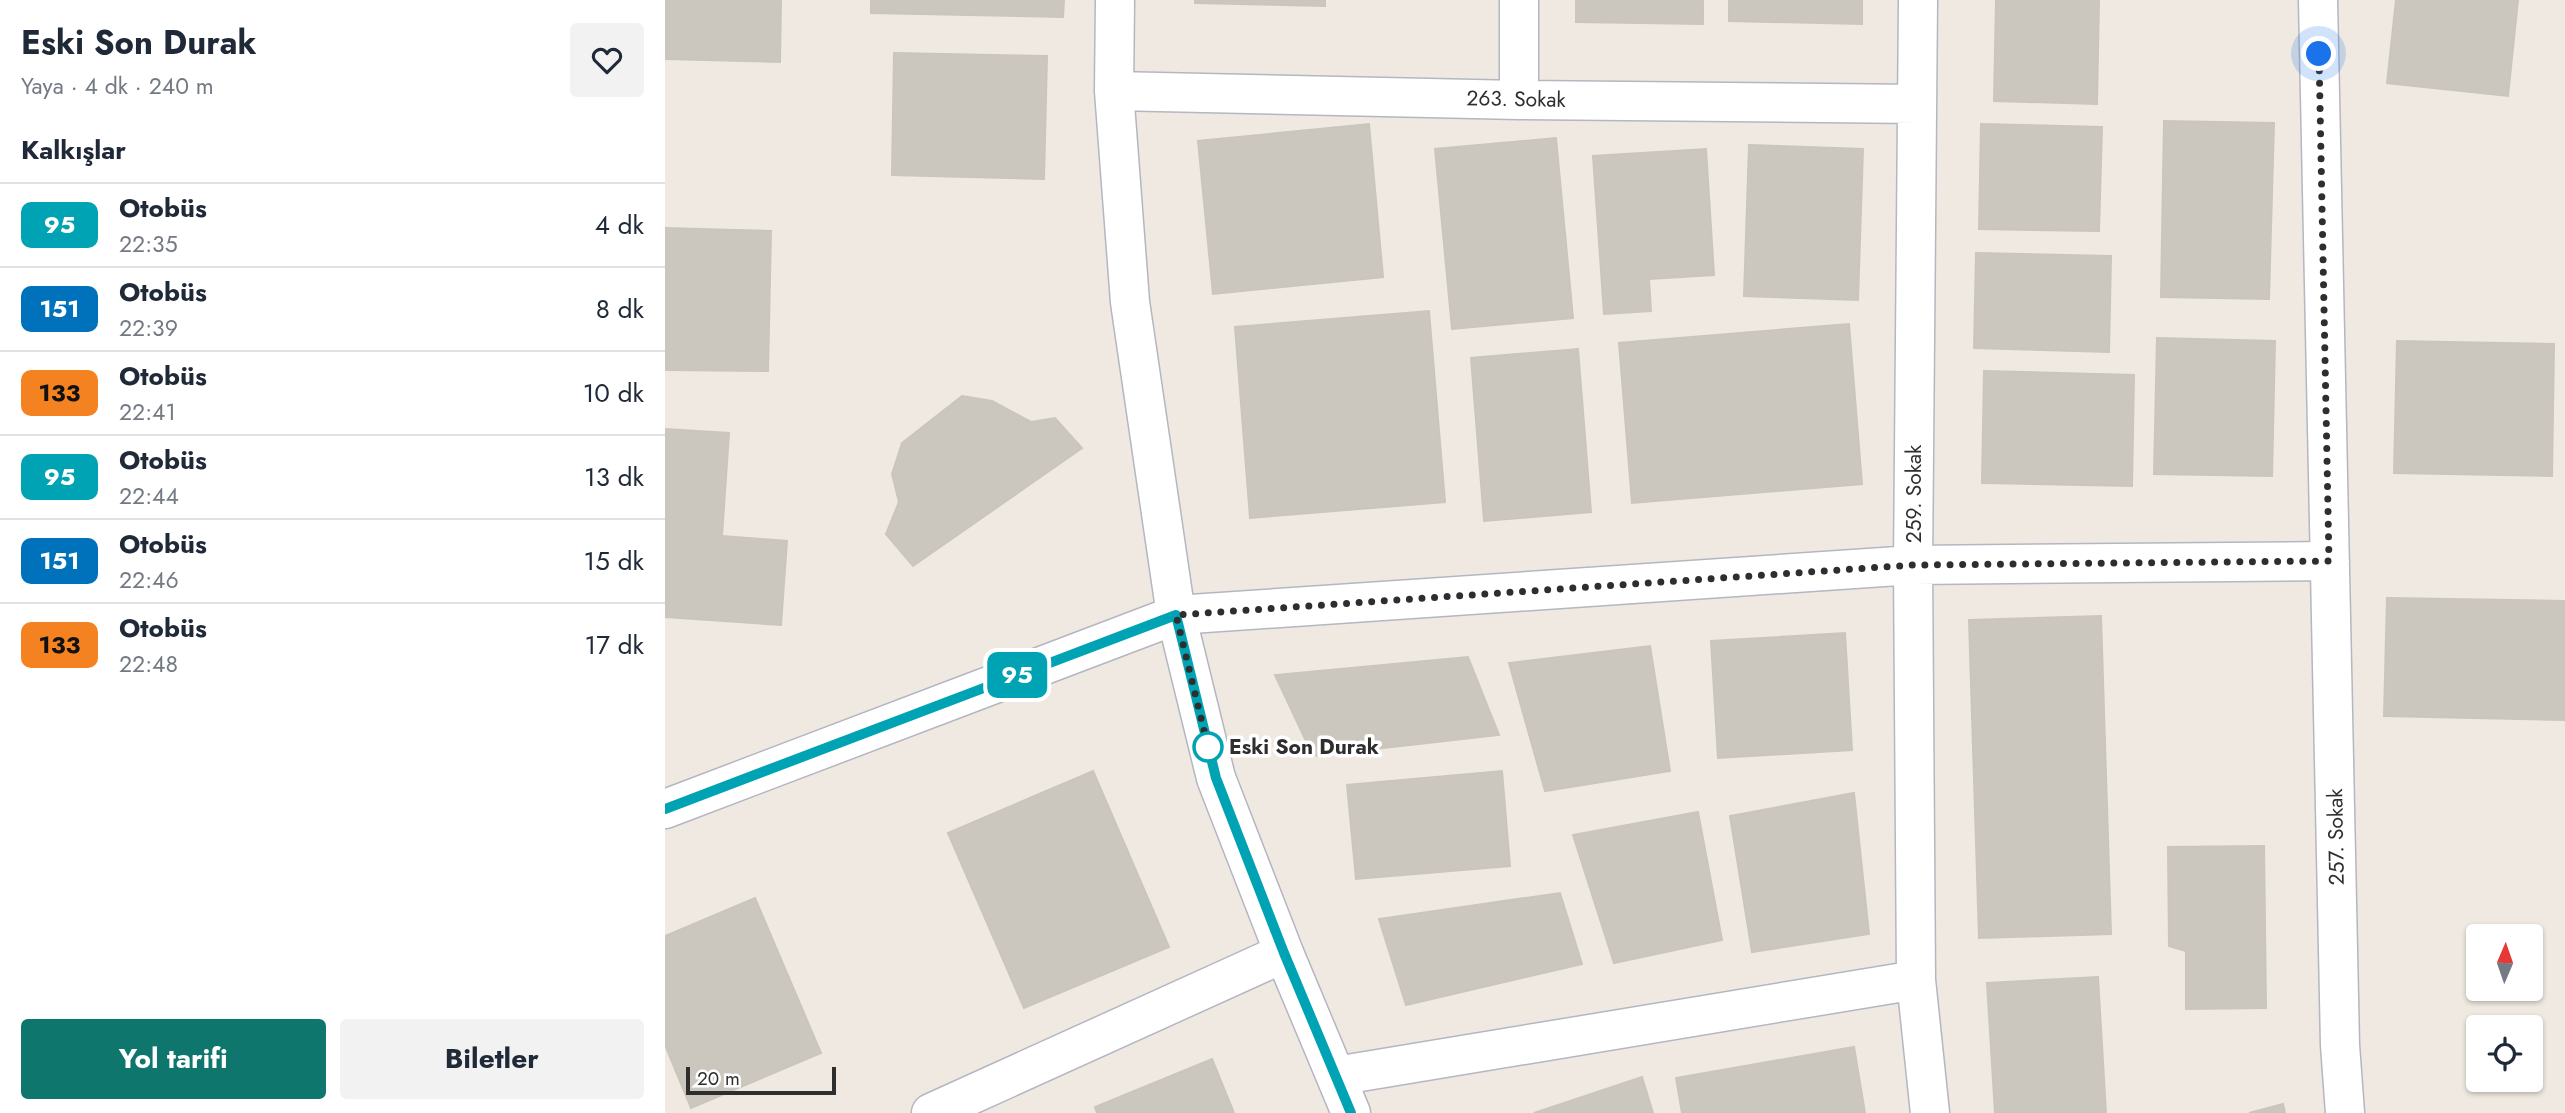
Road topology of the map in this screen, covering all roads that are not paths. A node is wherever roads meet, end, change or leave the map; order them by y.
1 (1115, 0) edge
2 (1520, 0) edge
3 (1918, 0) edge
4 (2318, 0) edge
5 (1114, 91) junction
6 (1519, 100) junction
7 (1917, 104) junction
8 (2329, 561) junction
9 (1913, 565) junction
10 (1176, 615) junction
11 (665, 809) edge
12 (1284, 953) junction
13 (1916, 980) junction
14 (1336, 1076) junction
15 (931, 1113) edge
16 (1351, 1113) edge
17 (1930, 1113) edge
18 (2345, 1113) edge

1 - 5 street
2 - 6 street
3 - 7 street, 259. Sokak
4 - 8 street, 257. Sokak
5 - 6 street, 263. Sokak
5 - 10 street
6 - 7 street, 263. Sokak
7 - 9 street, 259. Sokak
8 - 9 street
8 - 18 street, 257. Sokak
9 - 10 street
9 - 13 street, 259. Sokak
10 - 11 street
10 - 12 street
12 - 14 street
12 - 15 street
13 - 14 street
13 - 17 street, 259. Sokak
14 - 16 street

